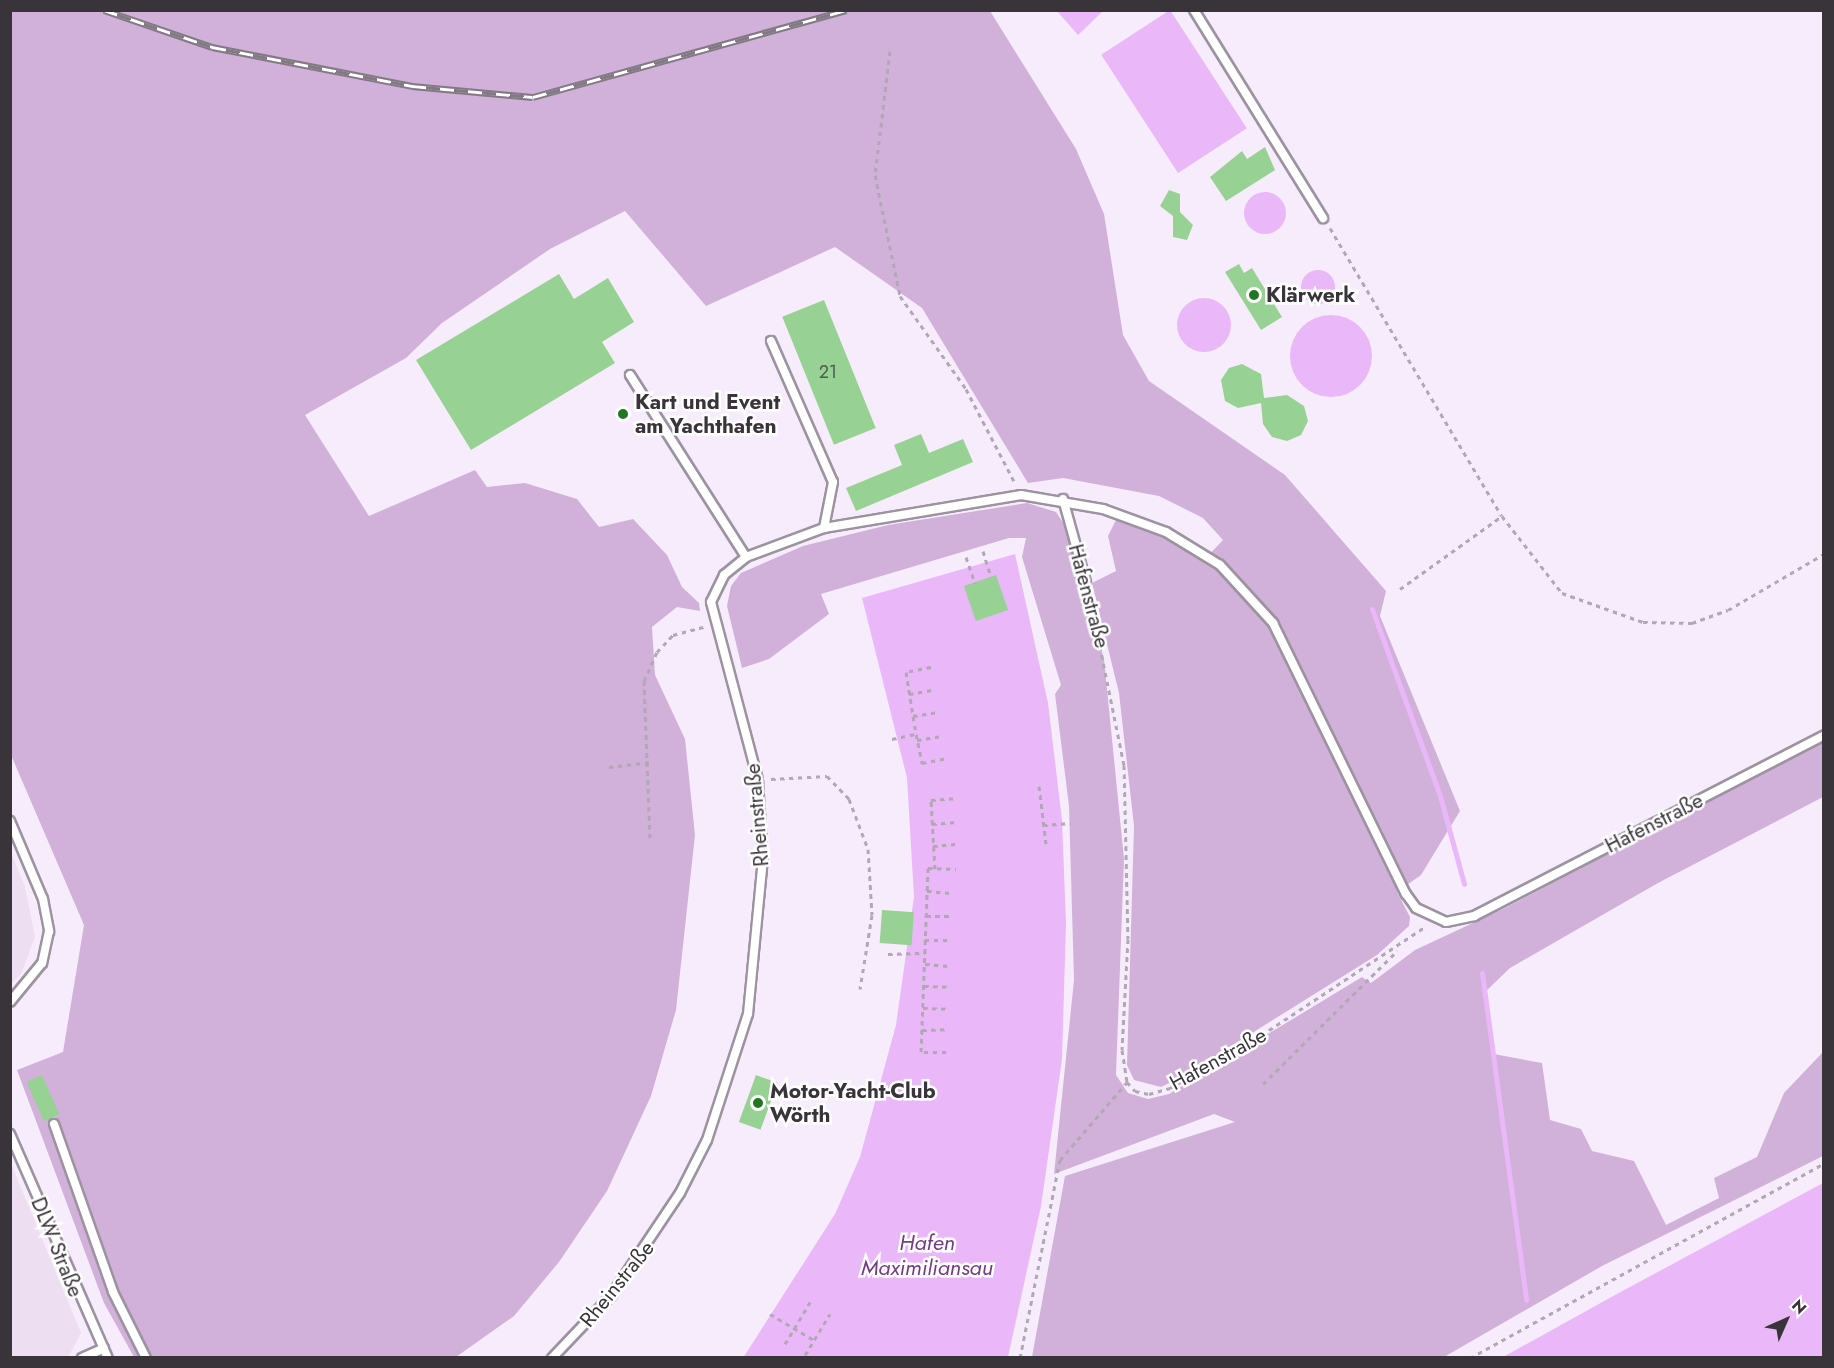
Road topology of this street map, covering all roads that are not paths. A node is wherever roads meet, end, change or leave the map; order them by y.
1 (1194, 10) edge
2 (1323, 218) road end
3 (771, 340) dead end
4 (630, 375) dead end
5 (1063, 500) junction
6 (824, 528) junction
7 (746, 557) junction
8 (1086, 582) road end
9 (1824, 735) edge
10 (10, 821) edge
11 (1432, 918) joint
12 (10, 1002) edge
13 (54, 1124) dead end
14 (10, 1134) edge
15 (104, 1348) junction
16 (82, 1358) edge
17 (108, 1358) edge
18 (146, 1358) edge
19 (552, 1358) edge

1 - 2 lane
3 - 6 lane
4 - 7 lane
5 - 6 lane, Rheinstraße
5 - 8 lane, Hafenstraße
5 - 11 lane, Rheinstraße
6 - 7 lane, Rheinstraße
7 - 19 lane, Rheinstraße
9 - 11 lane, Hafenstraße
10 - 12 lane
13 - 18 lane
14 - 15 lane, DLW Straße
15 - 16 lane
15 - 17 lane, DLW Straße

